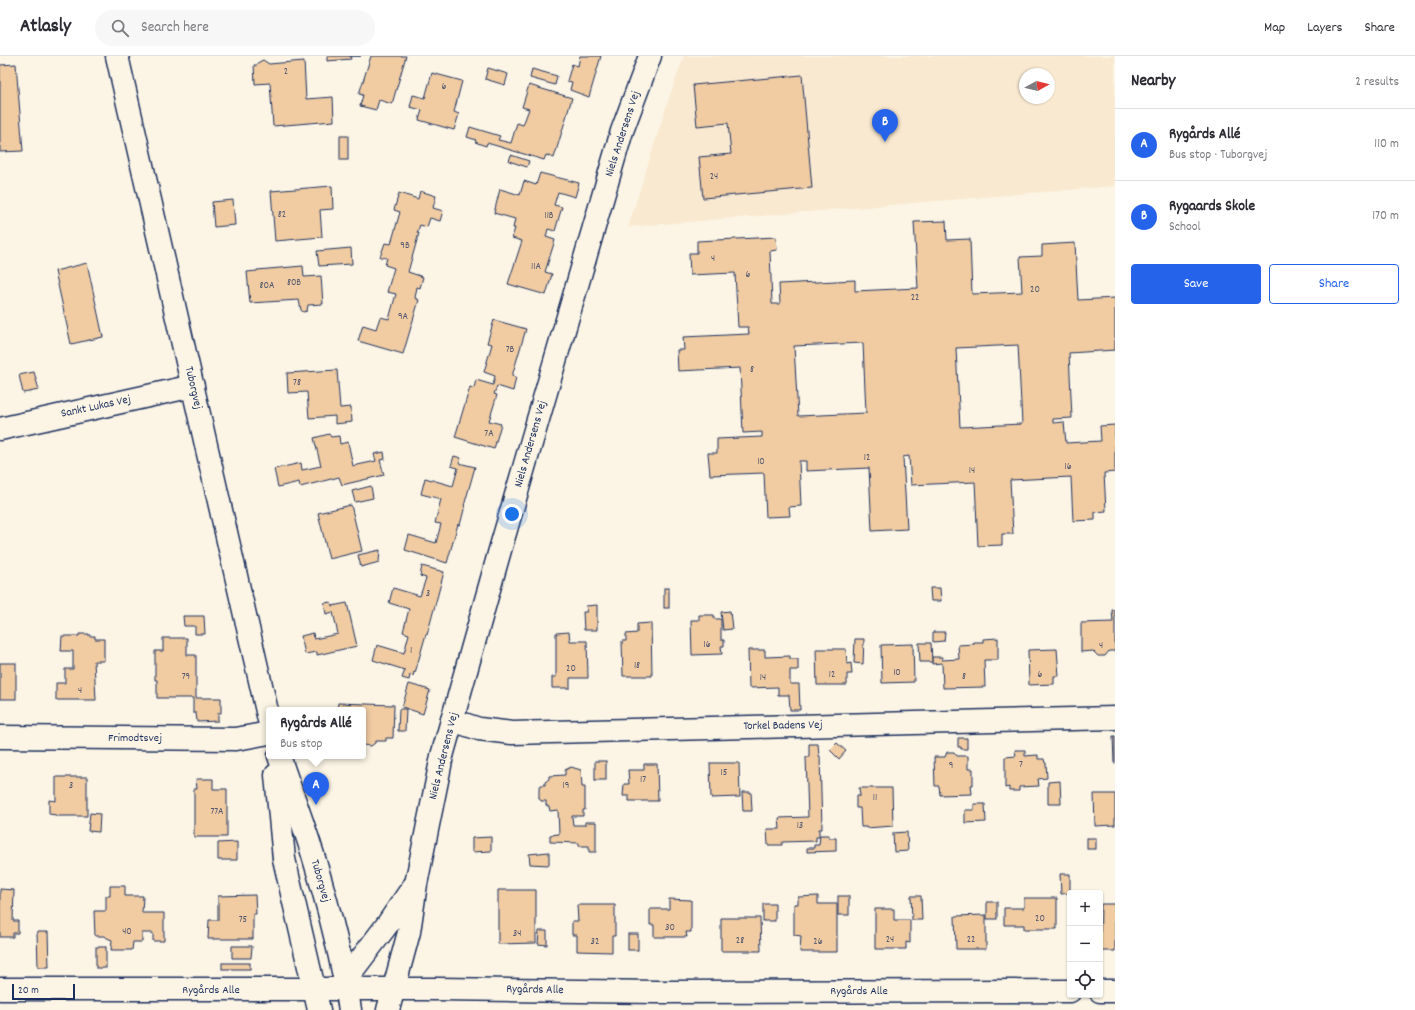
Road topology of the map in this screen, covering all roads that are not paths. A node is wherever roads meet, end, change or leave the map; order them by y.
1 (117, 56) edge
2 (650, 56) edge
3 (193, 386) junction
4 (0, 429) edge
5 (266, 707) edge
6 (1115, 718) edge
7 (452, 720) junction
8 (266, 734) edge
9 (0, 737) edge
10 (274, 759) edge
11 (280, 759) edge
12 (416, 884) junction
13 (0, 989) edge
14 (394, 989) junction
15 (1067, 991) edge
16 (1103, 991) edge
17 (1115, 991) edge
18 (345, 992) edge
19 (317, 1000) edge
20 (327, 1010) edge
21 (388, 1010) edge

1 - 3 street, Tuborgvej
2 - 7 street, Niels Andersens Vej
3 - 4 street, Sankt Lukas Vej
3 - 5 street, Tuborgvej
6 - 7 street, Torkel Badens Vej
7 - 12 street, Niels Andersens Vej
8 - 9 street, Frimodtsvej
10 - 19 street
11 - 18 street, Tuborgvej
12 - 14 street, Niels Andersens Vej
12 - 18 street, Niels Andersens Vej
13 - 19 street, Rygårds Alle
14 - 15 street, Rygårds Alle
14 - 18 street, Rygårds Alle
14 - 21 street, Niels Andersens Vej
16 - 17 street
18 - 19 street, Rygårds Alle
18 - 20 street, Niels Andersens Vej

